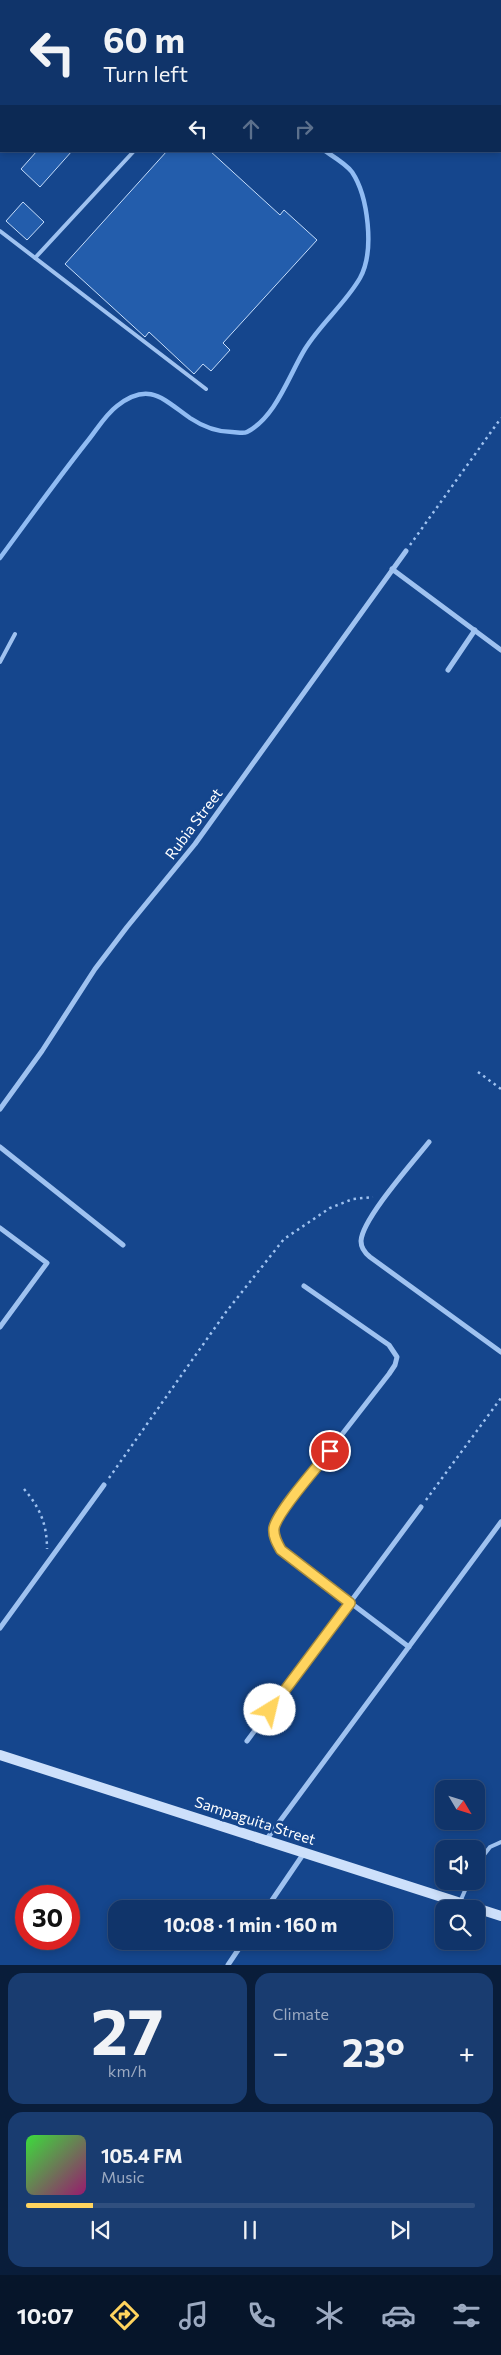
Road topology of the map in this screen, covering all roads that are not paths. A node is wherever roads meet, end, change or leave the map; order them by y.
1 (133, 152) edge
2 (0, 231) edge
3 (35, 258) junction
4 (206, 389) dead end
5 (406, 551) road end
6 (392, 570) junction
7 (475, 630) junction
8 (15, 634) dead end
9 (501, 650) edge
10 (0, 662) edge
11 (448, 670) dead end
12 (0, 1109) edge
13 (429, 1142) dead end
14 (0, 1147) edge
15 (0, 1229) edge
16 (123, 1245) dead end
17 (304, 1286) dead end
18 (0, 1327) edge
19 (501, 1352) edge
20 (104, 1485) road end
21 (421, 1507) road end
22 (501, 1522) edge
23 (350, 1603) junction
24 (0, 1628) edge
25 (409, 1647) junction
26 (247, 1741) dead end
27 (0, 1755) edge
28 (266, 1840) junction
29 (501, 1842) edge
30 (304, 1852) junction
31 (485, 1853) edge
32 (272, 1900) edge
33 (454, 1900) edge
34 (485, 1911) edge
35 (501, 1916) edge
36 (238, 1950) edge
37 (228, 1965) edge

1 - 3 lane
2 - 3 lane
3 - 4 lane
5 - 6 street, Rubia Street
6 - 7 street
6 - 12 street, Rubia Street
7 - 9 street
7 - 11 street
8 - 10 lane
13 - 19 street
14 - 16 street
15 - 18 street
17 - 23 street
20 - 24 street
21 - 23 street
22 - 25 street
23 - 25 street
23 - 26 street
25 - 28 street
27 - 28 street, Sampaguita Street
28 - 30 street, Sampaguita Street
29 - 31 lane
30 - 32 street
30 - 33 street, Sampaguita Street
34 - 35 street, Sampaguita Street
36 - 37 street

